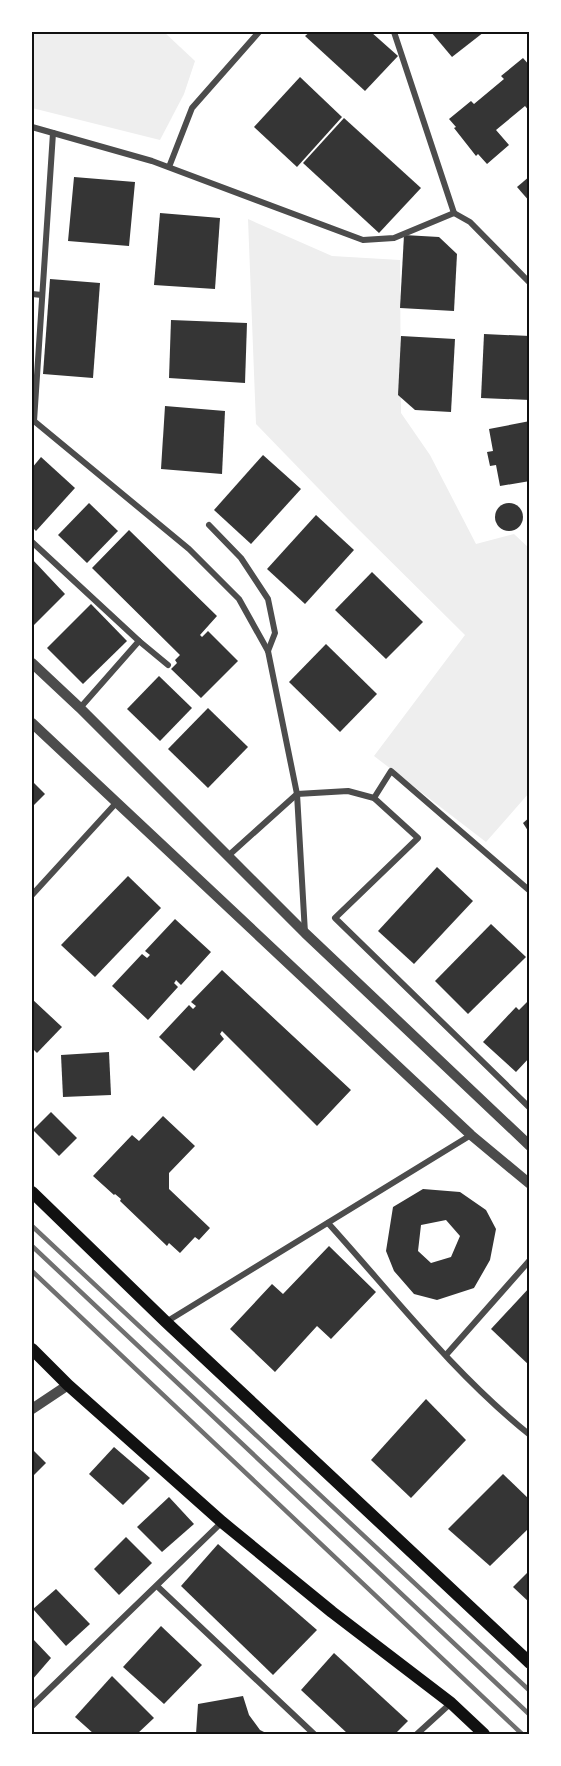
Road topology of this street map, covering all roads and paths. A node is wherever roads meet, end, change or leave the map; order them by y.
1 (259, 32) edge
2 (394, 32) edge
3 (32, 128) edge
4 (53, 133) junction
5 (169, 167) junction
6 (454, 213) junction
7 (530, 283) edge
8 (32, 294) edge
9 (42, 295) junction
10 (34, 421) junction
11 (32, 429) edge
12 (209, 525) dead end
13 (32, 542) edge
14 (139, 641) junction
15 (268, 651) junction
16 (32, 663) edge
17 (168, 665) dead end
18 (80, 708) junction
19 (32, 723) edge
20 (297, 794) junction
21 (374, 798) junction
22 (117, 802) junction
23 (228, 856) junction
24 (530, 891) edge
25 (32, 896) edge
26 (305, 933) junction
27 (530, 1108) edge
28 (471, 1135) junction
29 (530, 1146) edge
30 (530, 1184) edge
31 (32, 1192) edge
32 (328, 1223) junction
33 (530, 1260) edge
34 (166, 1322) junction
35 (32, 1349) edge
36 (446, 1355) junction
37 (68, 1384) junction
38 (32, 1409) edge
39 (530, 1436) edge
40 (222, 1522) junction
41 (157, 1586) junction
42 (530, 1663) edge
43 (451, 1703) junction
44 (32, 1706) edge
45 (314, 1734) edge
46 (417, 1734) edge
47 (484, 1734) edge

1 - 5 street
2 - 6 street
3 - 4 street
4 - 5 street
4 - 9 street
5 - 6 street
6 - 7 street
8 - 9 street
9 - 10 street
10 - 11 street
10 - 15 street
12 - 15 street
13 - 14 street
14 - 17 street
14 - 18 street
15 - 20 street
16 - 18 street
18 - 23 street
19 - 22 street
20 - 21 street
20 - 23 street
20 - 26 street
21 - 24 street
21 - 27 street
22 - 25 street
22 - 28 street
23 - 26 street
26 - 29 street
28 - 30 street
28 - 32 street
31 - 34 main road
32 - 34 street
32 - 36 street
33 - 36 street
34 - 42 main road
35 - 37 main road
36 - 39 street
37 - 38 street
37 - 40 main road
40 - 41 street
40 - 43 main road
41 - 44 street
41 - 45 street
43 - 46 street
43 - 47 main road

